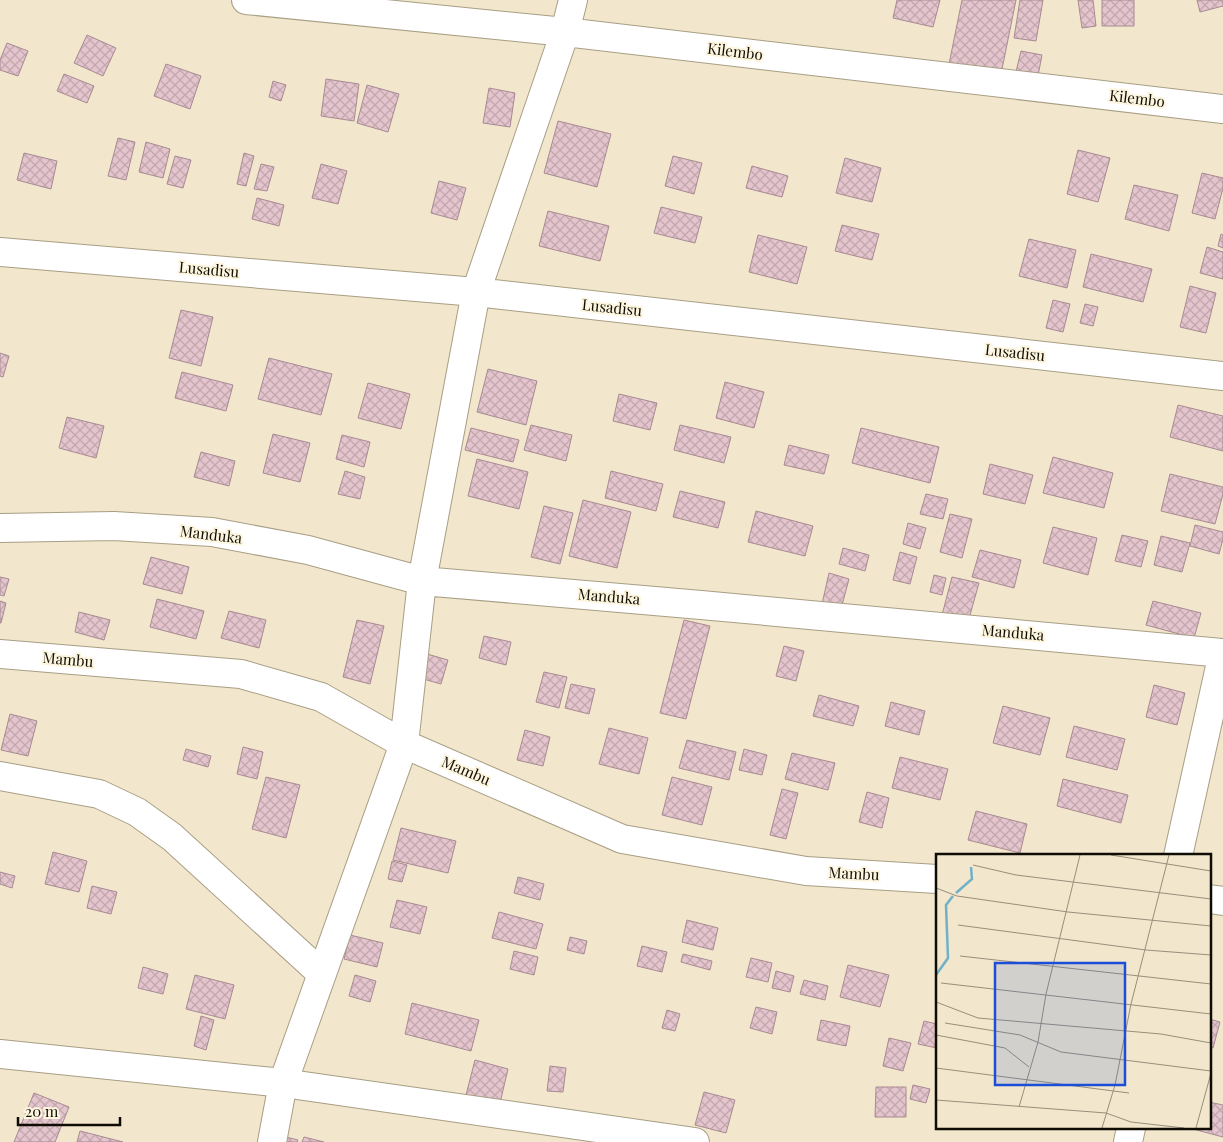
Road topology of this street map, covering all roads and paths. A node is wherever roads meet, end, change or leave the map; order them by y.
1 (246, 0) edge
2 (573, 0) edge
3 (565, 32) junction
4 (1223, 109) edge
5 (0, 252) edge
6 (476, 292) junction
7 (1223, 376) edge
8 (0, 528) edge
9 (422, 582) junction
10 (1223, 653) edge
11 (0, 654) edge
12 (404, 744) junction
13 (0, 776) edge
14 (1178, 854) edge
15 (936, 879) edge
16 (1210, 899) edge
17 (1223, 901) edge
18 (322, 974) junction
19 (0, 1054) edge
20 (284, 1083) junction
21 (272, 1142) edge
22 (695, 1142) edge

1 - 3 street, Kilembo
2 - 3 street
3 - 4 street, Kilembo
3 - 6 street
5 - 6 street, Lusadisu
6 - 7 street, Lusadisu
6 - 9 street
8 - 9 street, Manduka
9 - 10 street, Manduka
9 - 12 street
10 - 14 street
11 - 12 street, Mambu
12 - 15 street, Mambu
12 - 18 street
13 - 18 street
16 - 17 street
18 - 20 street
19 - 20 street
20 - 21 street
20 - 22 street

